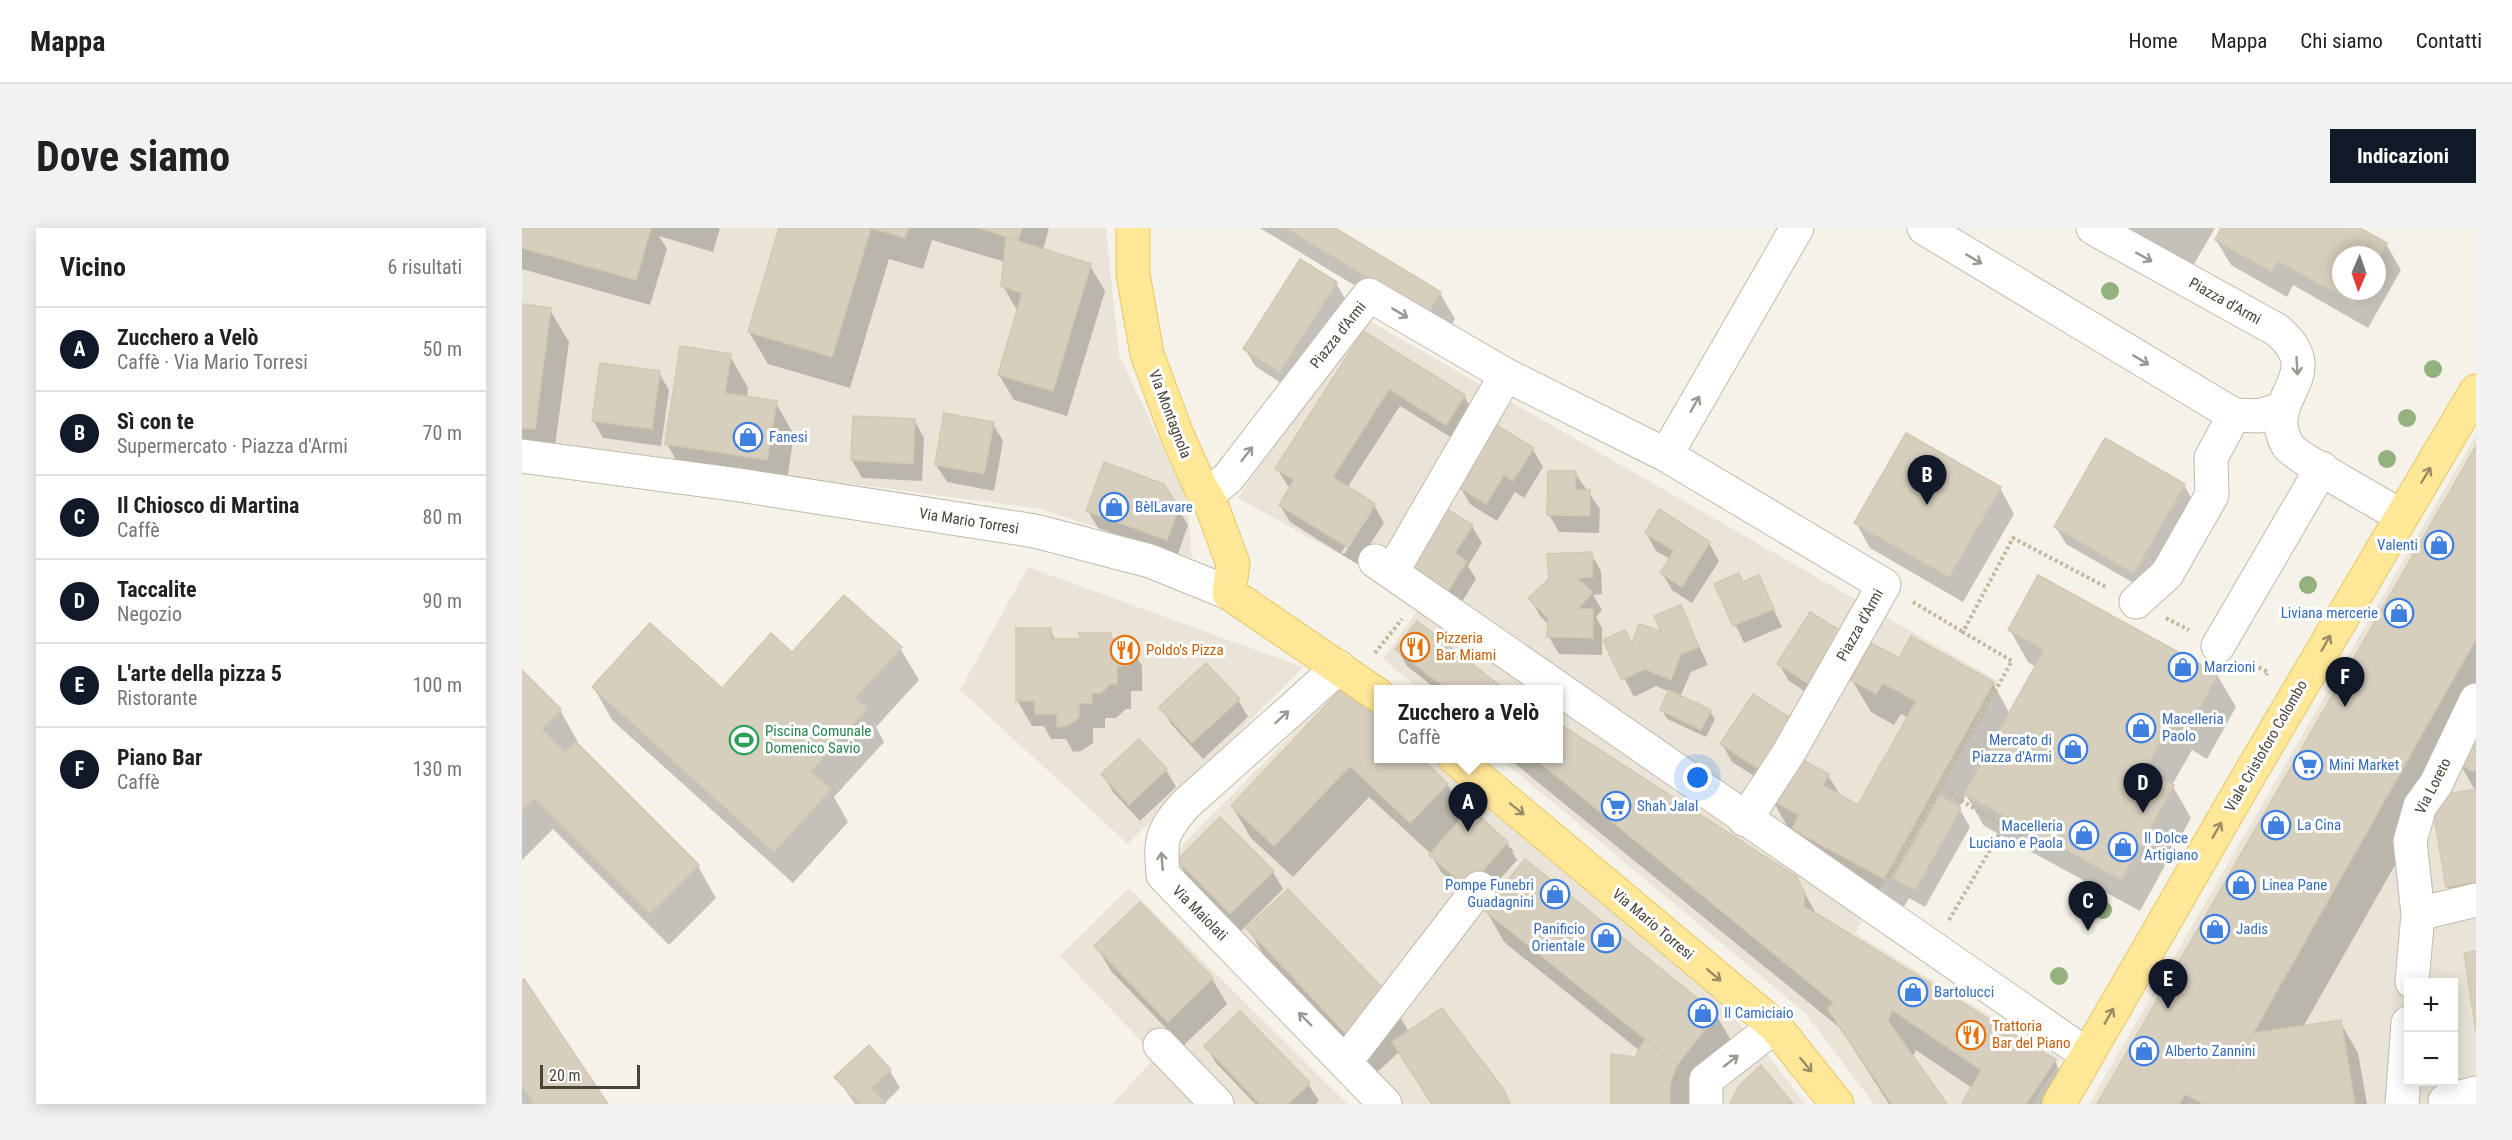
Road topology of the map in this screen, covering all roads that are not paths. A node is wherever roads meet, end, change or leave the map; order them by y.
1 (1133, 228) edge
2 (1797, 228) edge
3 (1924, 228) edge
4 (2093, 228) edge
5 (1506, 375) junction
6 (2476, 390) edge
7 (2281, 409) junction
8 (2234, 415) junction
9 (1666, 455) junction
10 (522, 456) edge
11 (2322, 468) junction
12 (1206, 496) junction
13 (2402, 516) junction
14 (1229, 593) junction
15 (2136, 602) road end
16 (2218, 646) road end
17 (1358, 680) edge
18 (1554, 685) edge
19 (1563, 691) edge
20 (2476, 699) edge
21 (1460, 763) edge
22 (1745, 820) junction
23 (1479, 888) road end
24 (2476, 900) edge
25 (2418, 914) junction
26 (2412, 978) edge
27 (1775, 1026) junction
28 (2408, 1032) edge
29 (1160, 1045) dead end
30 (2086, 1054) junction
31 (1346, 1061) junction
32 (1217, 1104) edge
33 (1385, 1104) edge
34 (1706, 1104) edge
35 (1837, 1104) edge
36 (2060, 1104) edge
37 (2402, 1104) edge

1 - 12 main road, Via Montagnola
9 -> 2 street
3 -> 8 street
4 -> 7 street, Piazza d'Armi
5 - 9 street, Piazza d'Armi
12 -> 5 street, Piazza d'Armi
5 - 18 street
13 -> 6 main road, Viale Cristoforo Colombo
7 - 8 street
7 - 11 street
8 - 15 street
9 - 22 street, Piazza d'Armi
10 - 14 street, Via Mario Torresi
11 - 13 street
11 - 16 street
12 - 14 main road, Via Montagnola
30 -> 13 main road, Viale Cristoforo Colombo
14 - 17 main road, Via Mario Torresi
31 -> 17 street, Via Maiolati
19 - 22 street
20 - 25 street, Via Loreto
21 -> 27 main road, Via Mario Torresi
22 - 30 street
23 - 31 street
24 - 25 street
25 - 26 street, Via Loreto
34 -> 27 street
27 -> 35 main road, Via Mario Torresi
28 - 37 street
29 - 32 street
30 - 36 main road, Viale Cristoforo Colombo
31 - 33 street, Via Maiolati

